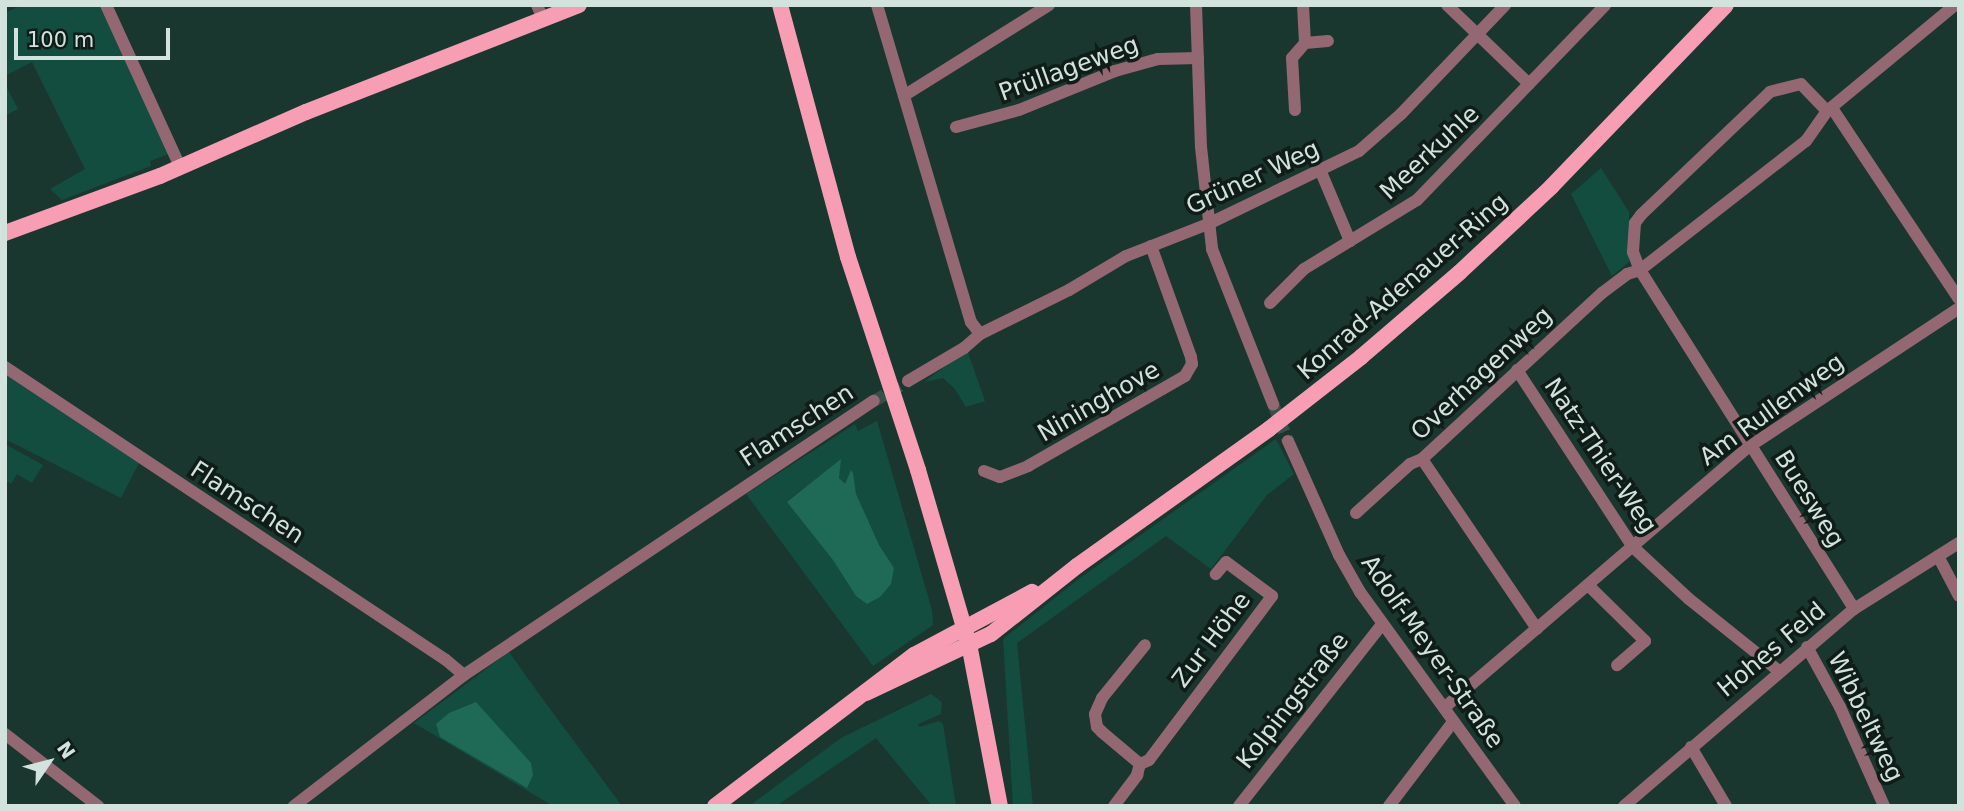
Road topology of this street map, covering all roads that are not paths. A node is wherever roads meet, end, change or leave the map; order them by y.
1 (106, 5) edge
2 (579, 5) edge
3 (780, 5) edge
4 (877, 5) edge
5 (1049, 5) edge
6 (1196, 5) edge
7 (1303, 5) edge
8 (1447, 5) edge
9 (1505, 5) edge
10 (1605, 5) edge
11 (1726, 5) edge
12 (1955, 5) edge
13 (540, 12) edge
14 (1479, 34) junction
15 (1328, 41) dead end
16 (1305, 43) junction
17 (1198, 58) junction
18 (1529, 83) junction
19 (905, 95) junction
20 (1295, 110) dead end
21 (1829, 110) junction
22 (956, 127) dead end
23 (180, 167) junction
24 (1321, 172) junction
25 (1208, 224) junction
26 (5, 233) edge
27 (1350, 241) junction
28 (1151, 246) junction
29 (1640, 270) junction
30 (1959, 299) edge
31 (1270, 303) dead end
32 (1959, 308) edge
33 (980, 334) junction
34 (5, 367) edge
35 (1517, 370) junction
36 (908, 381) tunnel mouth
37 (874, 401) tunnel mouth
38 (1273, 404) tunnel mouth
39 (1288, 441) tunnel mouth
40 (1750, 446) junction
41 (1422, 459) junction
42 (984, 471) dead end
43 (1356, 513) dead end
44 (1959, 543) edge
45 (1633, 547) junction
46 (1938, 556) junction
47 (1077, 566) junction
48 (1216, 574) dead end
49 (1588, 585) junction
50 (1959, 596) edge
51 (1854, 609) junction
52 (1382, 624) junction
53 (964, 627) junction
54 (1537, 629) junction
55 (969, 644) junction
56 (1145, 645) dead end
57 (1807, 647) junction
58 (1617, 666) dead end
59 (1779, 671) junction
60 (464, 675) junction
61 (866, 693) junction
62 (1445, 707) junction
63 (1453, 722) junction
64 (5, 734) edge
65 (1691, 747) junction
66 (1140, 765) junction
67 (97, 806) edge
68 (294, 806) edge
69 (715, 806) edge
70 (1000, 806) edge
71 (1114, 806) edge
72 (1239, 806) edge
73 (1389, 806) edge
74 (1515, 806) edge
75 (1624, 806) edge
76 (1726, 806) edge
77 (1884, 806) edge

1 - 23 street
2 - 13 main road
3 - 53 main road
4 - 19 street
5 - 19 street
6 - 17 street
7 - 16 street
8 - 14 street
9 - 14 street, Grüner Weg
10 - 18 street, Meerkuhle
11 - 47 main road, Konrad-Adenauer-Ring
12 - 21 street, Overhagenweg
13 - 23 main road
14 - 18 street
14 - 24 street, Grüner Weg
15 - 16 street
16 - 20 street
17 - 22 street, Prüllageweg
17 - 25 street
18 - 27 street, Meerkuhle
19 - 33 street
21 - 29 street, Overhagenweg
21 - 29 street
21 - 30 street
23 - 26 main road
24 - 25 street, Grüner Weg
24 - 27 street
25 - 28 street, Grüner Weg
25 - 38 street
27 - 31 street, Meerkuhle
28 - 33 street, Grüner Weg
28 - 42 street, Nininghove
29 - 35 street, Overhagenweg
29 - 40 street, Buesweg
32 - 40 street, Am Rullenweg
33 - 36 street, Grüner Weg
34 - 60 street, Flamschen
35 - 41 street, Overhagenweg
35 - 45 street, Natz-Thier-Weg
37 - 60 street, Flamschen
39 - 52 street, Adolf-Meyer-Straße
40 - 45 street, Am Rullenweg
40 - 51 street, Buesweg
41 - 43 street, Overhagenweg
41 - 54 street
44 - 46 street, Hohes Feld
45 - 49 street, Am Rullenweg
45 - 59 street, Natz-Thier-Weg
46 - 50 street
46 - 51 street, Hohes Feld
47 - 53 main road
47 - 55 main road
48 - 66 street, Zur Höhe
49 - 54 street, Am Rullenweg
49 - 58 street
51 - 57 street, Hohes Feld
52 - 62 street, Adolf-Meyer-Straße
52 - 72 street, Kolpingstraße
53 - 55 main road
53 - 61 main road
54 - 62 street, Am Rullenweg
55 - 61 main road
55 - 70 main road
56 - 66 street, Zur Höhe
57 - 59 street, Hohes Feld
57 - 77 street, Wibbeltweg
59 - 65 street, Hohes Feld
60 - 68 street, Flamschen
61 - 69 main road
62 - 63 street, Adolf-Meyer-Straße
63 - 73 street
63 - 74 street, Adolf-Meyer-Straße
64 - 67 street
65 - 75 street, Hohes Feld
65 - 76 street
66 - 71 street, Zur Höhe

